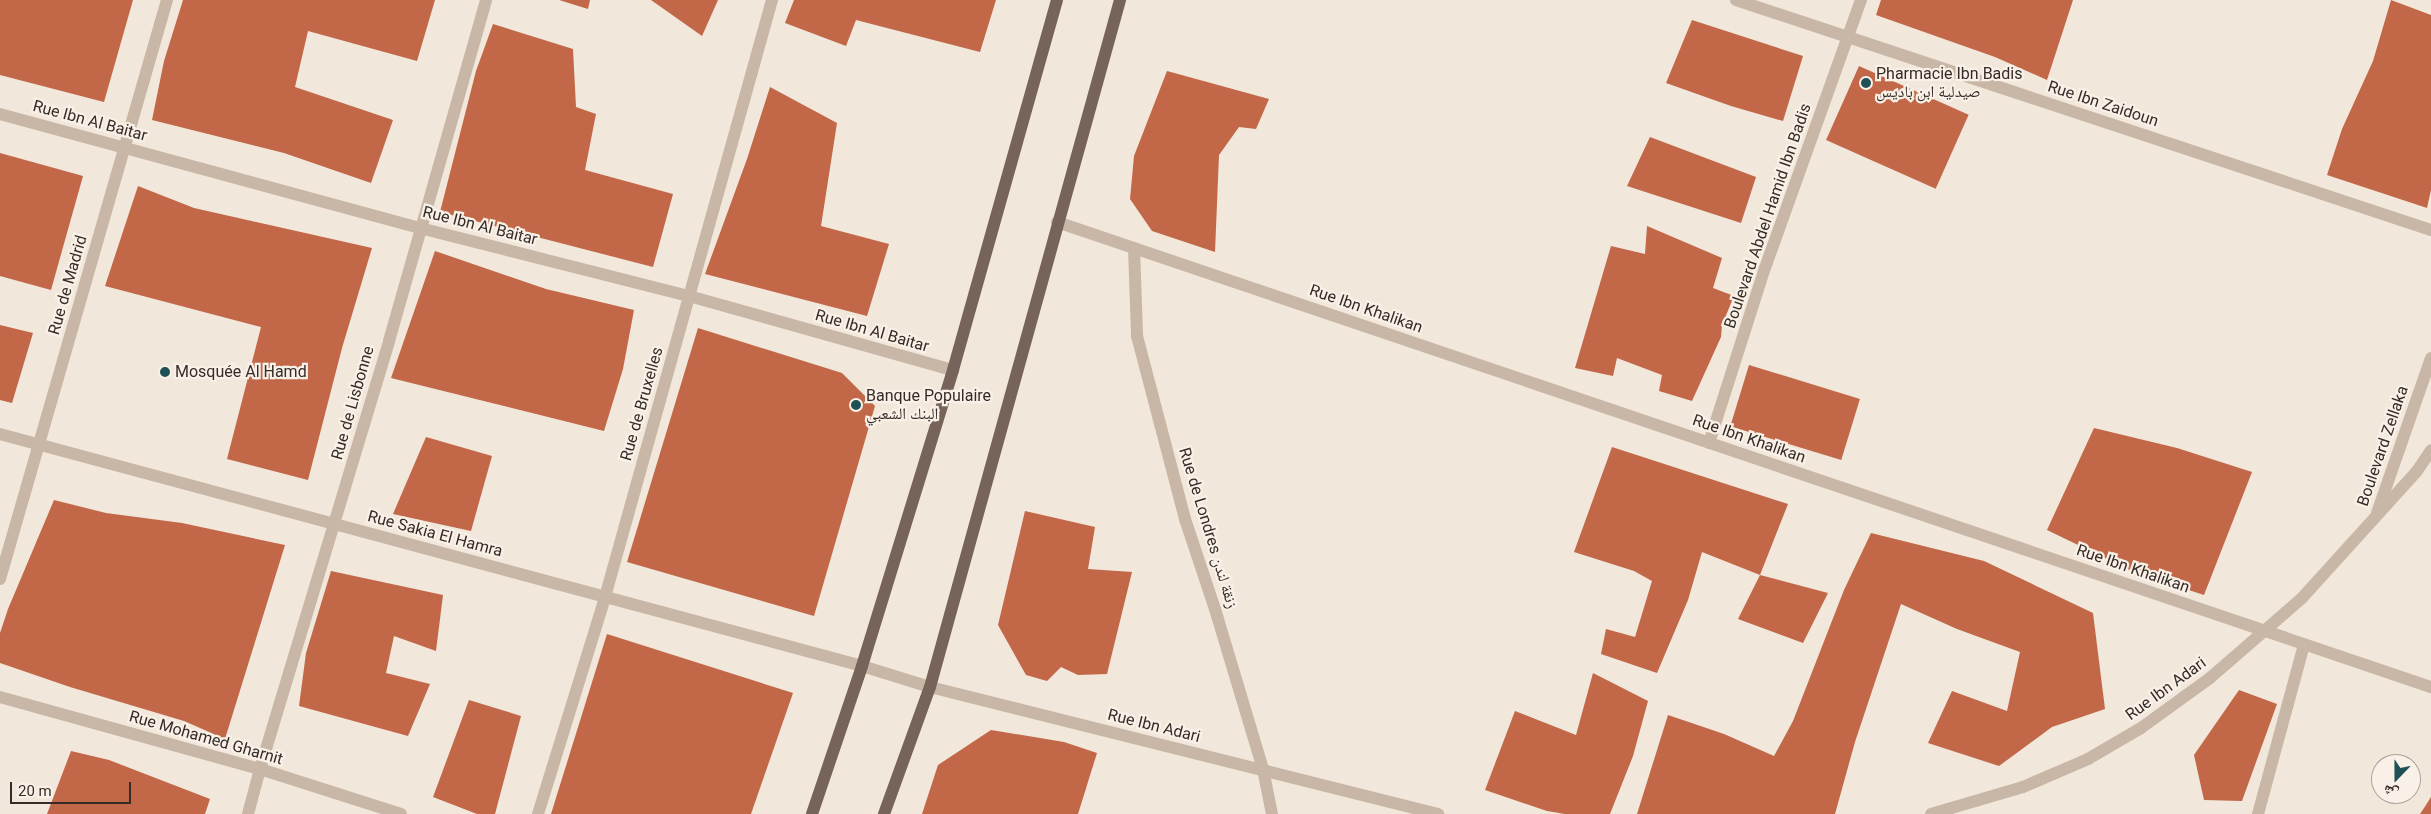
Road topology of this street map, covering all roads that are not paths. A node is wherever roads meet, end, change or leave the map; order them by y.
1 (167, 0) edge
2 (486, 0) edge
3 (772, 0) edge
4 (1057, 0) edge
5 (1120, 0) edge
6 (1736, 0) edge
7 (1861, 0) edge
8 (1849, 38) junction
9 (0, 114) edge
10 (126, 147) junction
11 (1057, 222) junction
12 (420, 228) junction
13 (2431, 230) edge
14 (1134, 248) junction
15 (689, 296) junction
16 (2431, 358) edge
17 (953, 370) junction
18 (0, 434) edge
19 (1709, 443) junction
20 (40, 445) junction
21 (2431, 450) edge
22 (2375, 518) junction
23 (334, 524) junction
24 (0, 579) edge
25 (605, 597) junction
26 (2265, 631) junction
27 (2304, 645) junction
28 (862, 666) junction
29 (930, 687) junction
30 (2431, 687) edge
31 (0, 697) edge
32 (260, 769) junction
33 (1263, 769) junction
34 (248, 814) edge
35 (401, 814) edge
36 (538, 814) edge
37 (812, 814) edge
38 (884, 814) edge
39 (1272, 814) edge
40 (1438, 814) edge
41 (1931, 814) edge
42 (2258, 814) edge

1 - 10 street, Rue de Madrid
2 - 12 street, Rue de Lisbonne
3 - 15 street, Rue de Bruxelles
4 - 17 main road
5 - 11 main road
6 - 8 street, Rue Ibn Zaidoun
7 - 8 street, Boulevard Abdel Hamid Ibn Badis
8 - 13 street, Rue Ibn Zaidoun
8 - 19 street, Boulevard Abdel Hamid Ibn Badis
9 - 10 street, Rue Ibn Al Baitar
10 - 12 street, Rue Ibn Al Baitar
10 - 20 street, Rue de Madrid
11 - 14 street, Rue Ibn Khalikan
11 - 29 main road
12 - 15 street, Rue Ibn Al Baitar
12 - 23 street, Rue de Lisbonne
14 - 19 street, Rue Ibn Khalikan
14 - 33 street, Rue de Londres زنقة لندن
15 - 17 street, Rue Ibn Al Baitar
15 - 25 street, Rue de Bruxelles
16 - 22 street, Boulevard Zellaka
17 - 28 main road
18 - 20 street, Rue Sakia El Hamra
19 - 26 street, Rue Ibn Khalikan
20 - 23 street, Rue Sakia El Hamra
20 - 24 street, Rue de Madrid
21 - 22 street, Boulevard Zellaka
22 - 26 street, Rue Ibn Adari
23 - 25 street, Rue Sakia El Hamra
23 - 32 street, Rue de Lisbonne
25 - 28 street, Rue Sakia El Hamra
25 - 36 street, Rue de Bruxelles
26 - 27 street, Rue Ibn Khalikan
26 - 41 street, Rue Ibn Adari
27 - 30 street, Rue Ibn Khalikan
27 - 42 street
28 - 29 street, Rue Ibn Adari
28 - 37 main road
29 - 33 street, Rue Ibn Adari
29 - 38 main road
31 - 32 street, Rue Mohamed Gharnit
32 - 34 street, Rue de Lisbonne
32 - 35 street, Rue Mohamed Gharnit
33 - 39 street, Rue de Londres زنقة لندن
33 - 40 street, Rue Ibn Adari

